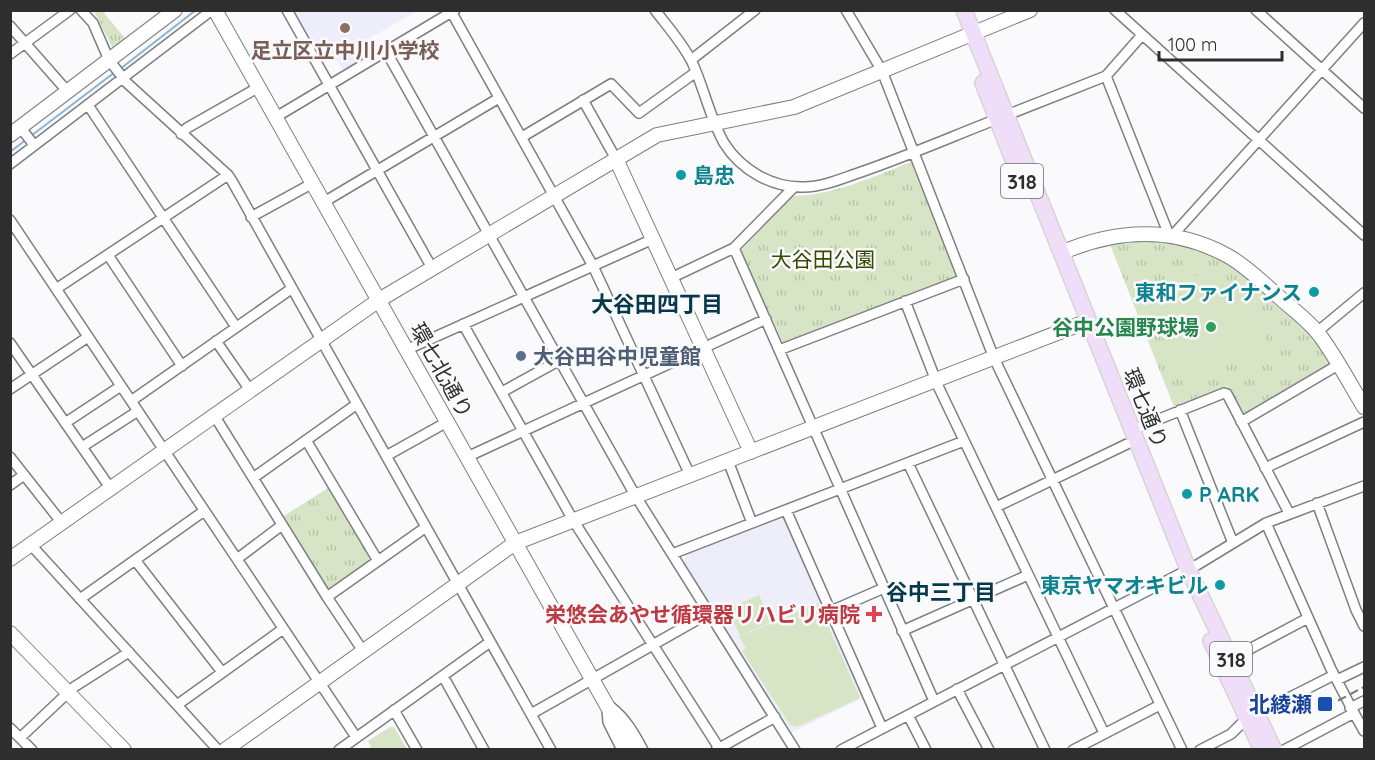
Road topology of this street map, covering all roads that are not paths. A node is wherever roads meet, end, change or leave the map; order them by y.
1 (70, 10) edge
2 (175, 10) edge
3 (213, 10) edge
4 (287, 10) edge
5 (655, 10) edge
6 (846, 10) edge
7 (954, 10) edge
8 (964, 10) edge
9 (1030, 10) edge
10 (1114, 10) edge
11 (1256, 10) edge
12 (82, 11) edge
13 (754, 11) edge
14 (453, 12) edge
15 (1365, 23) edge
16 (10, 26) edge
17 (969, 35) junction
18 (1142, 35) junction
19 (26, 43) junction
20 (386, 51) junction
21 (10, 54) edge
22 (691, 60) junction
23 (117, 70) junction
24 (1322, 70) junction
25 (882, 71) junction
26 (696, 72) junction
27 (1106, 76) junction
28 (329, 85) junction
29 (259, 87) junction
30 (68, 92) junction
31 (499, 98) junction
32 (583, 100) junction
33 (88, 105) junction
34 (1365, 108) edge
35 (276, 117) junction
36 (1001, 117) junction
37 (716, 123) junction
38 (18, 131) edge
39 (182, 134) junction
40 (434, 137) junction
41 (522, 137) junction
42 (1259, 140) junction
43 (33, 144) junction
44 (913, 153) junction
45 (616, 159) junction
46 (10, 164) edge
47 (377, 171) junction
48 (228, 175) junction
49 (313, 183) junction
50 (794, 187) junction
51 (554, 196) junction
52 (324, 202) junction
53 (251, 217) junction
54 (163, 218) junction
55 (10, 219) edge
56 (489, 234) junction
57 (1171, 235) junction
58 (1365, 235) edge
59 (652, 239) junction
60 (734, 248) junction
61 (1061, 253) junction
62 (108, 255) junction
63 (593, 266) junction
64 (432, 268) junction
65 (671, 278) junction
66 (964, 279) junction
67 (56, 288) junction
68 (291, 289) junction
69 (1365, 293) edge
70 (524, 297) junction
71 (379, 300) junction
72 (905, 301) junction
73 (766, 320) junction
74 (1084, 323) junction
75 (464, 324) junction
76 (236, 327) junction
77 (1317, 332) junction
78 (88, 337) junction
79 (216, 341) junction
80 (321, 341) junction
81 (10, 343) edge
82 (703, 348) junction
83 (406, 350) junction
84 (779, 350) junction
85 (994, 358) junction
86 (560, 360) junction
87 (1338, 364) junction
88 (182, 366) junction
89 (32, 374) junction
90 (644, 376) junction
91 (936, 380) junction
92 (121, 386) junction
93 (10, 389) edge
94 (250, 390) junction
95 (502, 393) junction
96 (131, 401) junction
97 (584, 403) junction
98 (357, 404) junction
99 (1365, 407) edge
100 (1180, 410) junction
101 (138, 411) junction
102 (214, 415) junction
103 (447, 422) junction
104 (1241, 422) junction
105 (1365, 422) edge
106 (65, 423) junction
107 (813, 428) junction
108 (523, 431) junction
109 (1130, 437) junction
110 (306, 440) junction
111 (964, 441) junction
112 (82, 447) junction
113 (165, 451) junction
114 (751, 452) junction
115 (386, 456) junction
116 (10, 457) edge
117 (466, 457) junction
118 (728, 460) junction
119 (908, 463) junction
120 (1265, 468) junction
121 (24, 475) junction
122 (690, 475) junction
123 (253, 477) junction
124 (1053, 480) junction
125 (10, 485) edge
126 (111, 489) junction
127 (840, 489) junction
128 (1363, 489) edge
129 (636, 495) junction
130 (1317, 503) junction
131 (996, 507) junction
132 (786, 510) junction
133 (204, 511) junction
134 (1288, 513) junction
135 (573, 519) junction
136 (1266, 522) junction
137 (62, 523) junction
138 (752, 523) junction
139 (282, 525) junction
140 (426, 527) junction
141 (515, 543) junction
142 (1233, 543) junction
143 (31, 544) junction
144 (672, 554) junction
145 (10, 559) edge
146 (237, 559) junction
147 (135, 560) junction
148 (378, 561) junction
149 (1184, 571) junction
150 (1028, 575) junction
151 (458, 583) junction
152 (884, 588) junction
153 (327, 597) junction
154 (80, 598) junction
155 (974, 600) junction
156 (1114, 608) junction
157 (831, 611) junction
158 (709, 613) junction
159 (1308, 618) junction
160 (1365, 626) edge
161 (283, 629) junction
162 (902, 631) junction
163 (10, 633) edge
164 (1058, 636) junction
165 (490, 642) junction
166 (653, 646) junction
167 (363, 651) junction
168 (129, 652) junction
169 (1231, 659) junction
170 (1004, 664) junction
171 (1365, 667) edge
172 (222, 672) junction
173 (1365, 672) edge
174 (442, 676) junction
175 (592, 678) junction
176 (1335, 678) junction
177 (319, 682) junction
178 (1346, 686) dead end
179 (957, 689) junction
180 (68, 692) junction
181 (934, 701) junction
182 (1365, 701) edge
183 (607, 704) junction
184 (177, 705) junction
185 (1160, 705) junction
186 (394, 710) junction
187 (1352, 710) junction
188 (531, 714) junction
189 (908, 715) junction
190 (775, 717) junction
191 (1252, 717) junction
192 (10, 728) edge
193 (882, 728) junction
194 (1365, 731) edge
195 (1104, 733) junction
196 (356, 737) junction
197 (21, 738) junction
198 (861, 739) junction
199 (718, 749) edge
200 (32, 750) edge
201 (124, 750) edge
202 (218, 750) edge
203 (225, 750) edge
204 (339, 750) edge
205 (417, 750) edge
206 (484, 750) edge
207 (551, 750) edge
208 (622, 750) edge
209 (632, 750) edge
210 (643, 750) edge
211 (795, 750) edge
212 (841, 750) edge
213 (866, 750) edge
214 (926, 750) edge
215 (989, 750) edge
216 (1045, 750) edge
217 (1073, 750) edge
218 (1182, 750) edge
219 (1200, 750) edge
220 (1262, 750) edge
221 (1274, 750) edge
222 (1284, 750) edge

1 - 19 street
2 - 23 street
3 - 23 street
3 - 29 street, 環七北通り
4 - 28 street
5 - 22 street
6 - 25 street
7 - 17 main road, 環七通り / 318
8 - 17 main road, 環七通り / 318
9 - 17 street
10 - 18 street
11 - 24 street
12 - 23 street
13 - 22 street
14 - 20 street
14 - 31 street
15 - 24 street
16 - 19 street
17 - 25 street
17 - 36 main road, 環七通り / 318
18 - 27 street
18 - 42 street
19 - 21 street
19 - 30 street
20 - 28 street
20 - 40 street
22 - 26 street
23 - 30 street
23 - 33 street
23 - 39 street
24 - 34 street
24 - 42 street
25 - 37 street
25 - 44 street
26 - 32 street
26 - 37 street
27 - 36 street
27 - 57 street
28 - 35 street
28 - 47 street
29 - 35 street, 環七北通り
29 - 39 street
30 - 38 street
31 - 40 street
31 - 41 street
32 - 41 street
32 - 45 street
33 - 43 street
33 - 54 street
35 - 49 street, 環七北通り
36 - 44 street
36 - 61 main road, 環七通り / 318
36 - 74 main road, 環七通り / 318
37 - 45 street
37 - 50 street
38 - 43 street
39 - 48 street
40 - 47 street
40 - 56 street
41 - 51 street
42 - 57 street
42 - 58 street
43 - 46 street
44 - 50 street
44 - 66 street
45 - 51 street
45 - 59 street
47 - 52 street
47 - 64 street
48 - 53 street
48 - 54 street
49 - 52 street, 環七北通り
49 - 53 street
50 - 60 street
51 - 56 street
51 - 63 street
52 - 71 street, 環七北通り
53 - 68 street
54 - 62 street
54 - 76 street
55 - 67 street
56 - 64 street
56 - 70 street
57 - 61 street
57 - 77 street
59 - 63 street
59 - 65 street
60 - 65 street
60 - 73 street
61 - 74 main road, 環七通り / 318
62 - 67 street
62 - 88 street
63 - 70 street
63 - 90 street
64 - 71 street
65 - 82 street
66 - 72 street
66 - 85 street
67 - 78 street
68 - 76 street
68 - 80 street
69 - 77 street
70 - 75 street
70 - 86 street
71 - 80 street
71 - 83 street, 環七北通り
72 - 84 street
72 - 91 street
73 - 82 street
73 - 84 street
74 - 85 street
74 - 109 main road, 環七通り / 318
75 - 83 street
75 - 95 street
76 - 79 street
77 - 87 street
78 - 89 street
78 - 92 street
79 - 88 street
79 - 94 street
80 - 94 street
80 - 98 street
81 - 89 street
82 - 90 street
82 - 114 street
83 - 103 street, 環七北通り
84 - 107 street
85 - 91 street
85 - 124 street
86 - 95 street
86 - 97 street
87 - 99 street
87 - 104 street
88 - 96 street
89 - 93 street
89 - 106 street
90 - 97 street
90 - 122 street
91 - 107 street
91 - 111 street
92 - 96 street
92 - 106 street
94 - 102 street
95 - 108 street
96 - 101 street
97 - 108 street
97 - 129 street
98 - 110 street
98 - 115 street
100 - 104 street
100 - 109 street
100 - 142 street
101 - 112 street
101 - 113 street
102 - 113 street
102 - 123 street
103 - 115 street
103 - 117 street, 環七北通り
104 - 120 street
105 - 120 street
106 - 112 street
107 - 114 street
107 - 127 street
108 - 117 street
108 - 135 street
109 - 124 street
109 - 149 main road, 環七通り / 318
110 - 123 street
110 - 148 street
111 - 119 street
111 - 131 street
112 - 126 street
113 - 126 street
113 - 133 street
114 - 118 street
115 - 140 street
116 - 121 street
117 - 141 street, 環七北通り
118 - 122 street
118 - 138 street
119 - 127 street
119 - 155 street
120 - 134 street
121 - 125 street
121 - 137 street
122 - 129 street
123 - 139 street
124 - 131 street
124 - 156 street
126 - 137 street
127 - 132 street
127 - 152 street
128 - 130 street
129 - 135 street
129 - 144 street
130 - 134 street
130 - 160 street
131 - 150 street
132 - 138 street
132 - 157 street
133 - 146 street
133 - 147 street
134 - 136 street
135 - 141 street
135 - 166 street
136 - 142 street
136 - 159 street
137 - 143 street
138 - 144 street
139 - 146 street
139 - 153 street
140 - 148 street
140 - 151 street
141 - 151 street
141 - 175 street, 環七北通り
142 - 149 street
143 - 145 street
143 - 154 street
144 - 158 street
146 - 161 street
147 - 154 street
147 - 172 street
148 - 153 street
149 - 156 street
149 - 169 main road, 環七通り / 318
149 - 191 main road, 環七通り / 318
150 - 155 street
150 - 164 street
151 - 165 street
151 - 167 street
152 - 157 street
152 - 162 street
153 - 167 street
154 - 168 street
155 - 162 street
155 - 170 street
156 - 164 street
156 - 185 street
157 - 193 street
158 - 166 street
158 - 190 street
159 - 169 street
159 - 176 street
161 - 172 street
161 - 177 street
162 - 181 street
163 - 180 street
164 - 170 street
164 - 195 street
165 - 174 street
165 - 188 street
166 - 175 street
166 - 199 street
167 - 177 street
168 - 180 street
168 - 184 street
169 - 191 main road, 環七通り / 318
170 - 179 street
170 - 216 street
171 - 176 street
172 - 184 street
173 - 178 street
174 - 186 street
174 - 206 street
175 - 183 street, 環七北通り
175 - 188 street
176 - 187 street
176 - 191 street
177 - 196 street
177 - 203 street
179 - 181 street
179 - 215 street
180 - 197 street
180 - 201 street
181 - 189 street
182 - 187 street
183 - 208 street
183 - 209 street, 環七北通り
183 - 210 street
184 - 202 street
185 - 195 street
185 - 218 street
186 - 196 street
186 - 205 street
187 - 194 street
187 - 222 street
188 - 207 street
189 - 193 street
189 - 214 street
190 - 199 street
190 - 211 street
191 - 219 street
191 - 220 main road, 環七通り / 318
191 - 221 main road, 環七通り / 318
192 - 197 street
193 - 198 street
195 - 217 street
196 - 204 street
197 - 200 street
198 - 212 street
198 - 213 street

